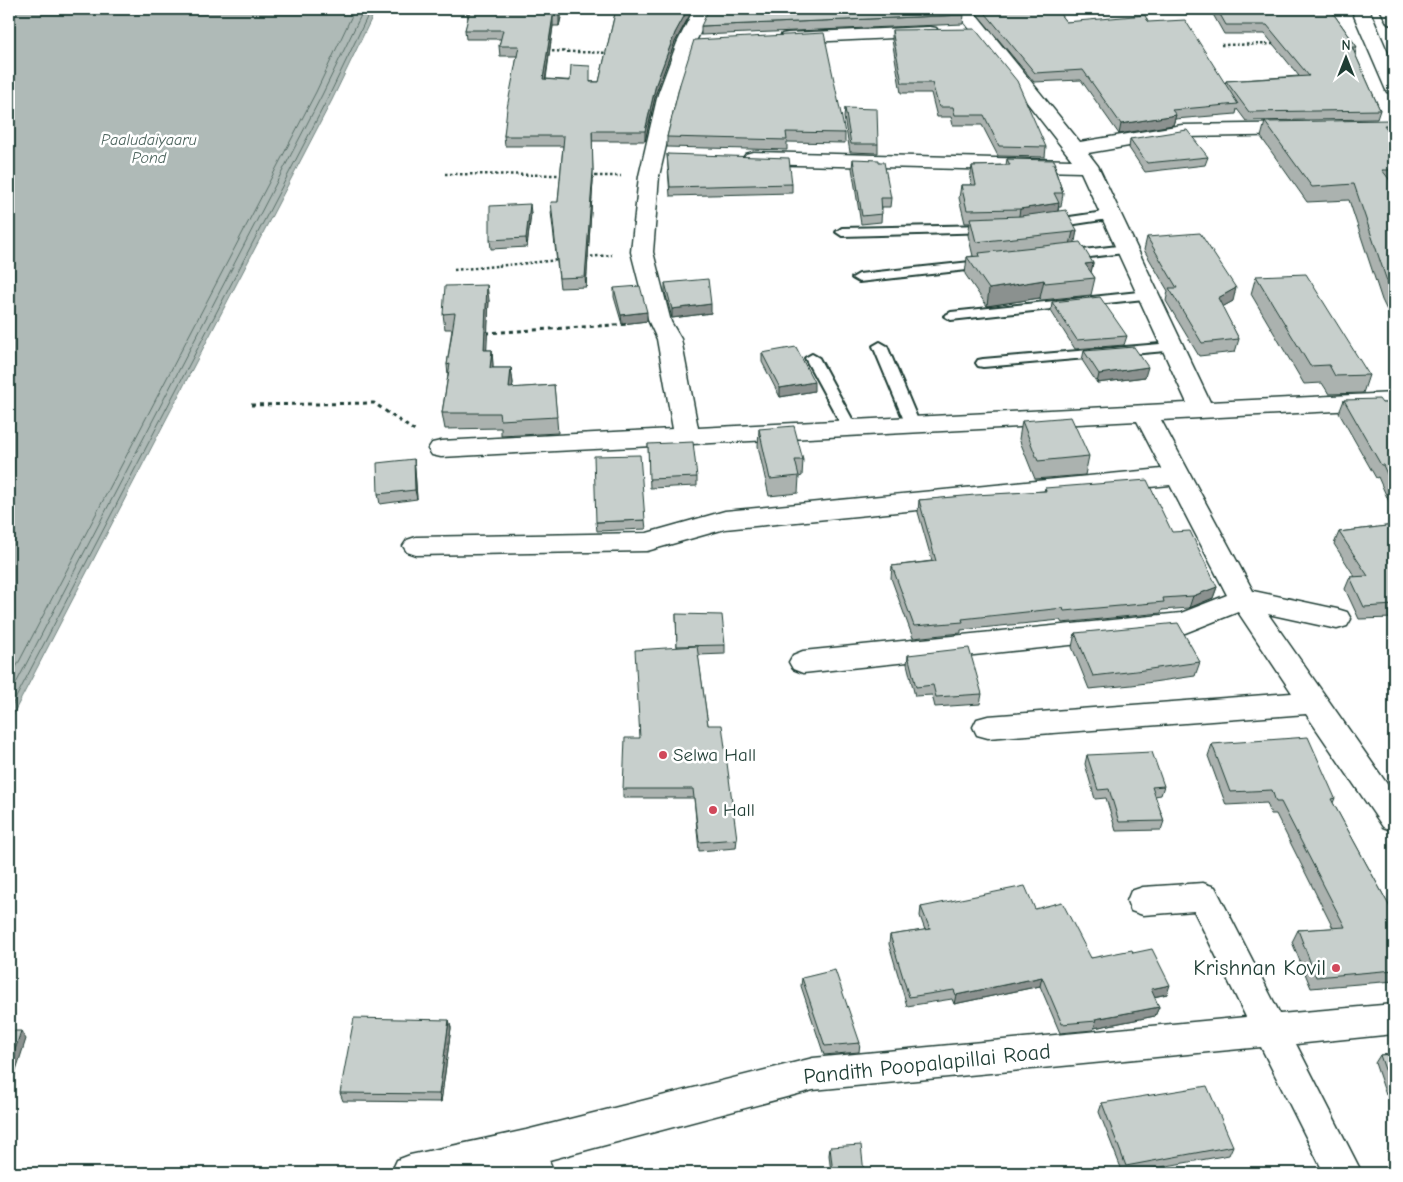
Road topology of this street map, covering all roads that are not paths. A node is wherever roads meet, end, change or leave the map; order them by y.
1 (703, 9) edge
2 (963, 9) edge
3 (1360, 9) edge
4 (1389, 9) edge
5 (1394, 20) edge
6 (944, 32) edge
7 (773, 39) edge
8 (1394, 88) edge
9 (1317, 128) edge
10 (1074, 149) junction
11 (732, 157) edge
12 (1088, 166) junction
13 (1111, 215) junction
14 (1036, 226) edge
15 (998, 229) edge
16 (842, 232) dead end
17 (1127, 249) junction
18 (1047, 258) edge
19 (998, 263) edge
20 (859, 278) dead end
21 (1148, 295) junction
22 (951, 316) dead end
23 (880, 346) dead end
24 (1172, 347) junction
25 (812, 358) dead end
26 (982, 363) dead end
27 (1394, 400) edge
28 (1202, 410) junction
29 (1145, 413) junction
30 (913, 425) junction
31 (850, 428) junction
32 (687, 437) junction
33 (440, 450) road end
34 (1178, 476) junction
35 (416, 546) dead end
36 (1243, 599) junction
37 (1337, 619) dead end
38 (803, 662) dead end
39 (1315, 702) junction
40 (988, 727) dead end
41 (1394, 818) edge
42 (1143, 901) dead end
43 (1394, 1019) edge
44 (1271, 1030) junction
45 (531, 1161) edge
46 (410, 1173) edge
47 (1343, 1173) edge

1 - 32 main road
2 - 10 main road
3 - 8 main road
4 - 5 main road
6 - 7 main road
9 - 10 main road
10 - 12 main road
11 - 12 main road
12 - 13 main road
13 - 14 lane
13 - 17 main road
15 - 16 lane
17 - 18 lane
17 - 21 main road
19 - 20 lane
21 - 22 lane
21 - 24 main road
23 - 30 lane
24 - 26 lane
24 - 28 main road
25 - 31 lane
27 - 28 main road
28 - 29 main road
29 - 30 main road
29 - 34 main road
30 - 31 main road
31 - 32 main road
32 - 33 main road
34 - 35 main road
34 - 36 main road
36 - 37 main road
36 - 38 main road
36 - 39 main road
39 - 40 main road
39 - 41 main road
42 - 44 main road
43 - 44 main road, Pandith Poopalapillai Road
44 - 45 main road, Pandith Poopalapillai Road
44 - 47 main road
45 - 46 main road, Pandith Poopalapillai Road

